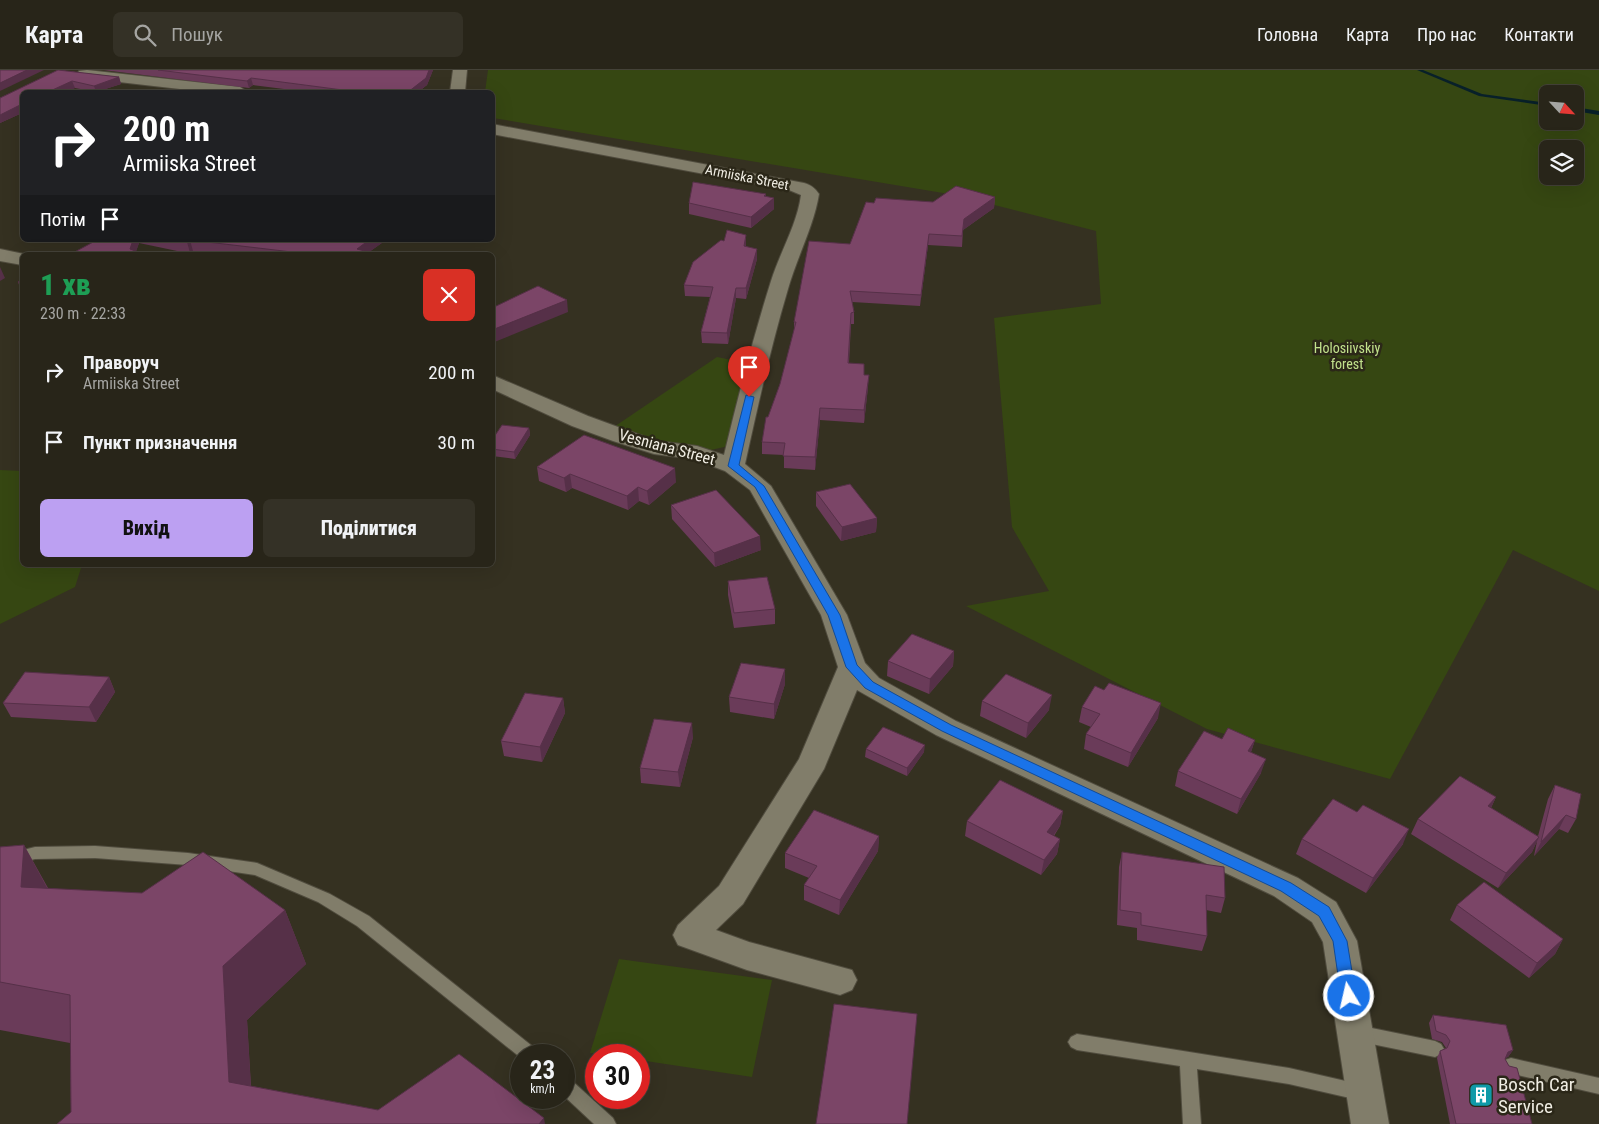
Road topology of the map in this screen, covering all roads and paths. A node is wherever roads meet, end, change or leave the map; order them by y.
1 (460, 70) edge
2 (69, 72) edge
3 (223, 90) edge
4 (458, 90) edge
5 (495, 131) edge
6 (0, 255) edge
7 (20, 259) edge
8 (495, 382) edge
9 (734, 466) junction
10 (852, 667) junction
11 (0, 862) edge
12 (840, 980) dead end
13 (1355, 1032) junction
14 (1077, 1042) dead end
15 (517, 1044) edge
16 (1435, 1049) dead end
17 (1188, 1060) junction
18 (1511, 1066) edge
19 (1598, 1089) edge
20 (1365, 1094) junction
21 (575, 1095) edge
22 (607, 1124) edge
23 (1192, 1124) edge
24 (1370, 1124) edge

1 - 4 street
2 - 3 street
5 - 9 street, Armiiska Street
6 - 7 street
8 - 9 street, Vesniana Street
9 - 10 street, Vesniana Street
10 - 12 street
10 - 13 street, Vesniana Street
11 - 15 lane
13 - 16 lane
13 - 20 street, Vesniana Street
14 - 17 lane
17 - 20 lane
17 - 23 lane
18 - 19 lane
20 - 24 street, Vesniana Street
21 - 22 lane

